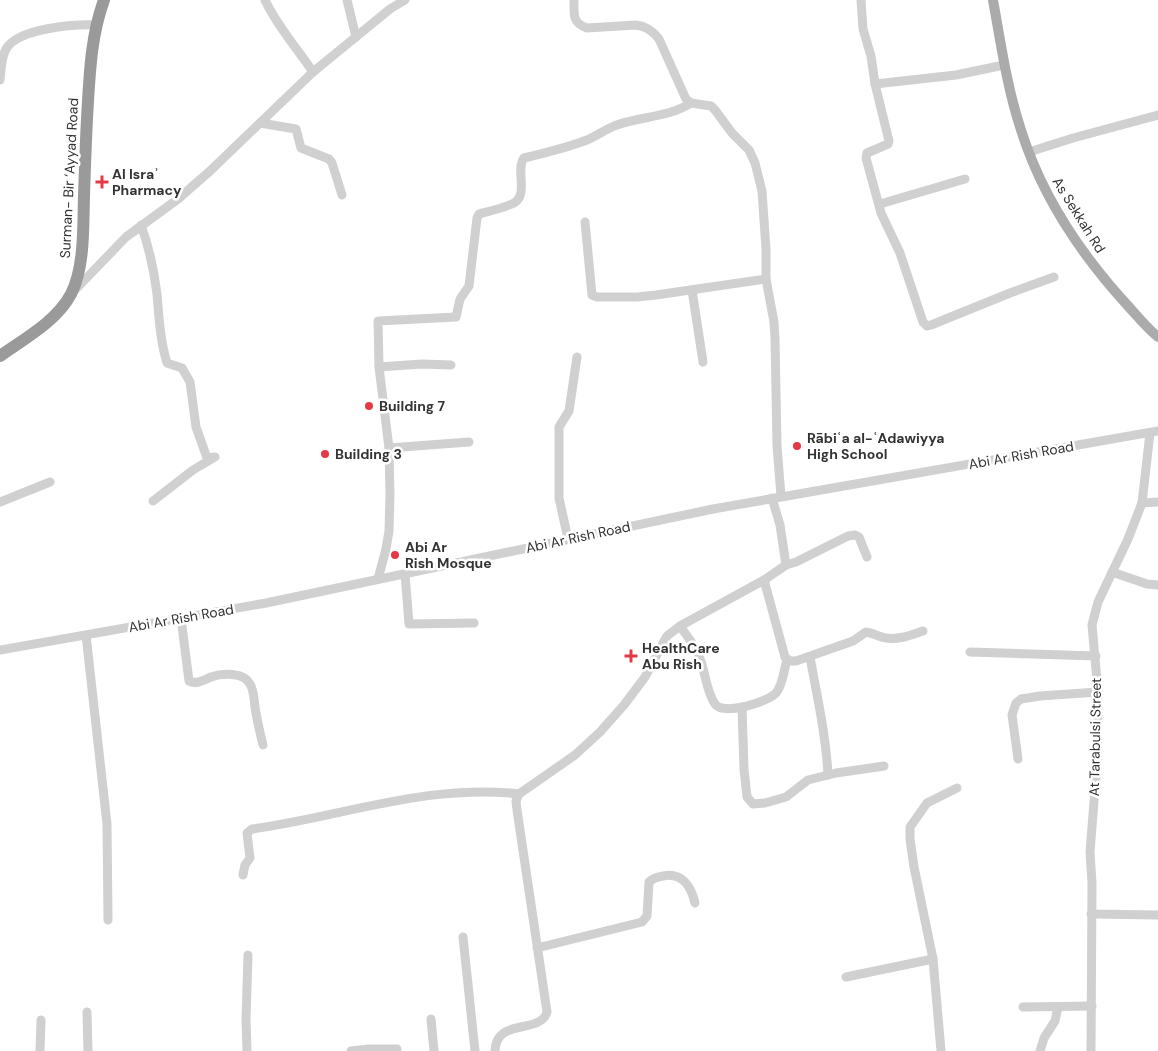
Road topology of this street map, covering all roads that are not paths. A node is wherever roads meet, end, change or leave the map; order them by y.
1 (104, 0) edge
2 (265, 0) edge
3 (347, 0) edge
4 (404, 0) edge
5 (574, 0) edge
6 (861, 0) edge
7 (993, 0) edge
8 (97, 24) junction
9 (356, 37) junction
10 (1004, 64) junction
11 (313, 72) junction
12 (0, 80) edge
13 (875, 84) junction
14 (691, 104) junction
15 (1158, 115) edge
16 (260, 123) junction
17 (1029, 152) junction
18 (964, 179) dead end
19 (342, 195) dead end
20 (880, 204) junction
21 (585, 222) dead end
22 (141, 225) junction
23 (80, 261) junction
24 (97, 267) junction
25 (1054, 276) dead end
26 (766, 279) junction
27 (692, 290) junction
28 (71, 295) junction
29 (1158, 337) edge
30 (0, 356) edge
31 (577, 357) dead end
32 (703, 362) dead end
33 (451, 365) dead end
34 (379, 367) junction
35 (1154, 432) edge
36 (470, 442) dead end
37 (389, 448) junction
38 (50, 482) dead end
39 (776, 497) junction
40 (154, 501) dead end
41 (0, 502) edge
42 (1158, 502) edge
43 (1142, 503) junction
44 (568, 539) junction
45 (867, 557) dead end
46 (786, 565) junction
47 (1112, 572) junction
48 (405, 574) junction
49 (378, 579) junction
50 (764, 580) junction
51 (1158, 585) edge
52 (181, 618) junction
53 (474, 623) dead end
54 (680, 626) junction
55 (923, 631) dead end
56 (86, 635) junction
57 (0, 650) edge
58 (970, 652) dead end
59 (1096, 656) junction
60 (810, 657) junction
61 (787, 660) junction
62 (1098, 692) junction
63 (742, 707) junction
64 (262, 745) dead end
65 (1018, 759) dead end
66 (884, 766) dead end
67 (828, 775) junction
68 (957, 788) dead end
69 (519, 794) junction
70 (243, 874) dead end
71 (695, 903) dead end
72 (1091, 914) junction
73 (1158, 915) edge
74 (108, 920) dead end
75 (463, 937) dead end
76 (537, 948) junction
77 (248, 955) dead end
78 (933, 959) junction
79 (846, 977) dead end
80 (1092, 1006) junction
81 (1023, 1007) dead end
82 (1058, 1007) junction
83 (87, 1012) dead end
84 (431, 1019) dead end
85 (41, 1020) dead end
86 (397, 1049) dead end
87 (40, 1051) edge
88 (88, 1051) edge
89 (247, 1051) edge
90 (351, 1051) edge
91 (434, 1051) edge
92 (476, 1051) edge
93 (495, 1051) edge
94 (941, 1051) edge
95 (1040, 1051) edge
96 (1091, 1051) edge

1 - 8 highway, Surman- Bir ‘Ayyad Road
2 - 11 street
3 - 9 street
4 - 9 street
5 - 14 street
6 - 13 street
7 - 10 main road, As Sekkah Rd
8 - 12 street
8 - 23 highway, Surman- Bir ‘Ayyad Road
9 - 11 street
10 - 13 street
10 - 17 main road, As Sekkah Rd
11 - 16 street
13 - 20 street
14 - 26 street
14 - 34 street
15 - 17 street
16 - 19 street
16 - 22 street
17 - 29 main road, As Sekkah Rd
18 - 20 street
20 - 25 street
21 - 27 street
22 - 24 street
22 - 40 street
23 - 24 street
23 - 28 highway, Surman- Bir ‘Ayyad Road
24 - 28 street
26 - 27 street
26 - 39 street
27 - 32 street
28 - 30 highway, Surman- Bir ‘Ayyad Road
31 - 44 street
33 - 34 street
34 - 37 street
35 - 39 street, Abi Ar Rish Road
35 - 43 street, At Tarabulsi Street
36 - 37 street
37 - 49 street
38 - 41 street
39 - 44 street, Abi Ar Rish Road
39 - 46 street
42 - 43 street
43 - 47 street, At Tarabulsi Street
44 - 48 street, Abi Ar Rish Road
45 - 46 street
46 - 50 street
47 - 51 street
47 - 59 street, At Tarabulsi Street
48 - 49 street, Abi Ar Rish Road
48 - 53 street
49 - 52 street, Abi Ar Rish Road
50 - 54 street
50 - 61 street
52 - 56 street, Abi Ar Rish Road
52 - 64 street
54 - 63 street
54 - 69 street
55 - 60 street
56 - 57 street, Abi Ar Rish Road
56 - 74 street
58 - 59 street
59 - 62 street, At Tarabulsi Street
60 - 61 street
60 - 67 street
61 - 63 street
62 - 65 street
62 - 72 street, At Tarabulsi Street
63 - 67 street
66 - 67 street
68 - 78 street
69 - 70 street
69 - 76 street
71 - 76 street
72 - 73 street
72 - 80 street, At Tarabulsi Street
75 - 92 street
76 - 93 street
77 - 89 street
78 - 79 street
78 - 94 street
80 - 82 street
80 - 96 street, At Tarabulsi Street
81 - 82 street
82 - 95 street
83 - 88 street
84 - 91 street
85 - 87 street
86 - 90 street

